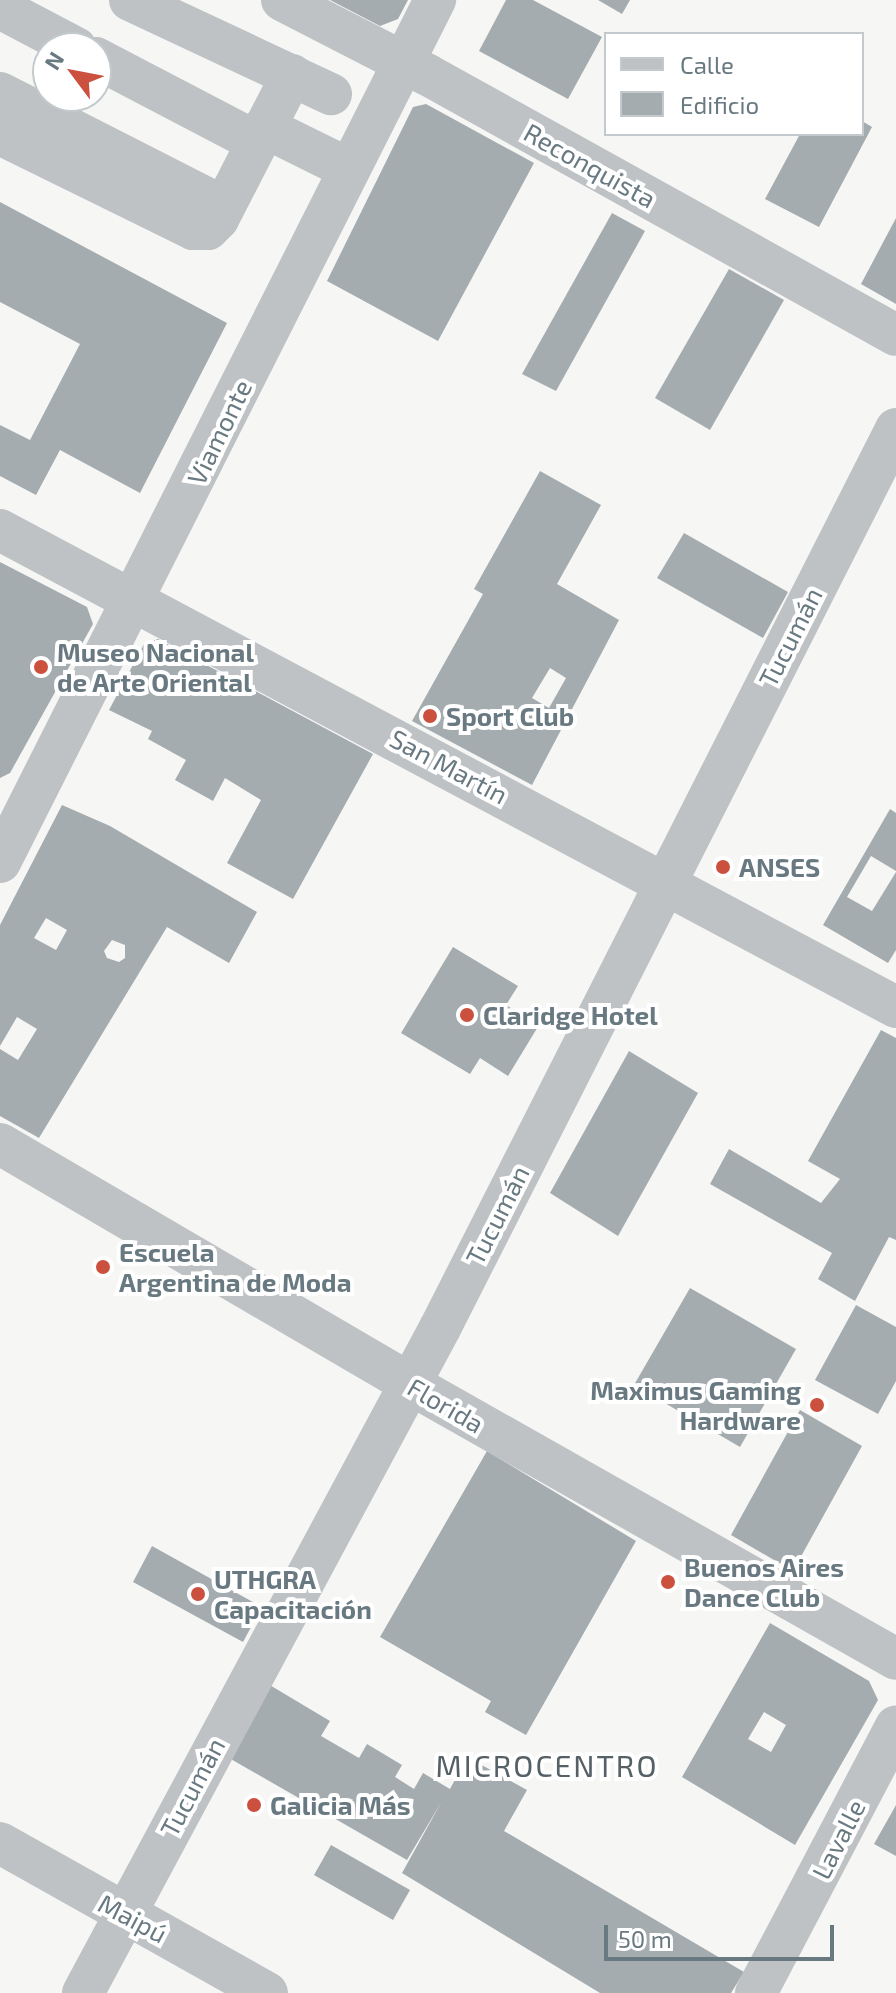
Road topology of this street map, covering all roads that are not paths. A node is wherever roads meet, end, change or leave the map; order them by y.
1 (130, 0) edge
2 (282, 0) edge
3 (435, 0) edge
4 (0, 8) edge
5 (46, 32) edge
6 (404, 62) junction
7 (112, 65) edge
8 (292, 75) junction
9 (0, 93) edge
10 (331, 94) dead end
11 (0, 134) edge
12 (260, 134) junction
13 (349, 169) junction
14 (224, 207) junction
15 (896, 335) edge
16 (896, 429) edge
17 (0, 530) edge
18 (135, 599) junction
19 (0, 862) edge
20 (666, 883) junction
21 (896, 1007) edge
22 (0, 1144) edge
23 (410, 1384) junction
24 (896, 1659) edge
25 (896, 1726) edge
26 (0, 1843) edge
27 (124, 1913) junction
28 (83, 1993) edge
29 (267, 1993) edge
30 (756, 1993) edge

1 - 8 street
2 - 6 street, Reconquista
3 - 6 street, Viamonte
4 - 5 street
6 - 13 street, Viamonte
6 - 15 street, Reconquista
7 - 12 street
8 - 10 street
8 - 12 street
9 - 14 street
11 - 14 street
12 - 13 street
12 - 14 street
13 - 18 street, Viamonte
16 - 20 street, Tucumán
17 - 18 street, San Martín
18 - 19 street, Viamonte
18 - 20 street, San Martín
20 - 21 street, San Martín
20 - 23 street, Tucumán
22 - 23 street, Florida
23 - 24 street, Florida
23 - 27 street, Tucumán
25 - 30 street, Lavalle
26 - 27 street, Maipú
27 - 28 street, Tucumán
27 - 29 street, Maipú

